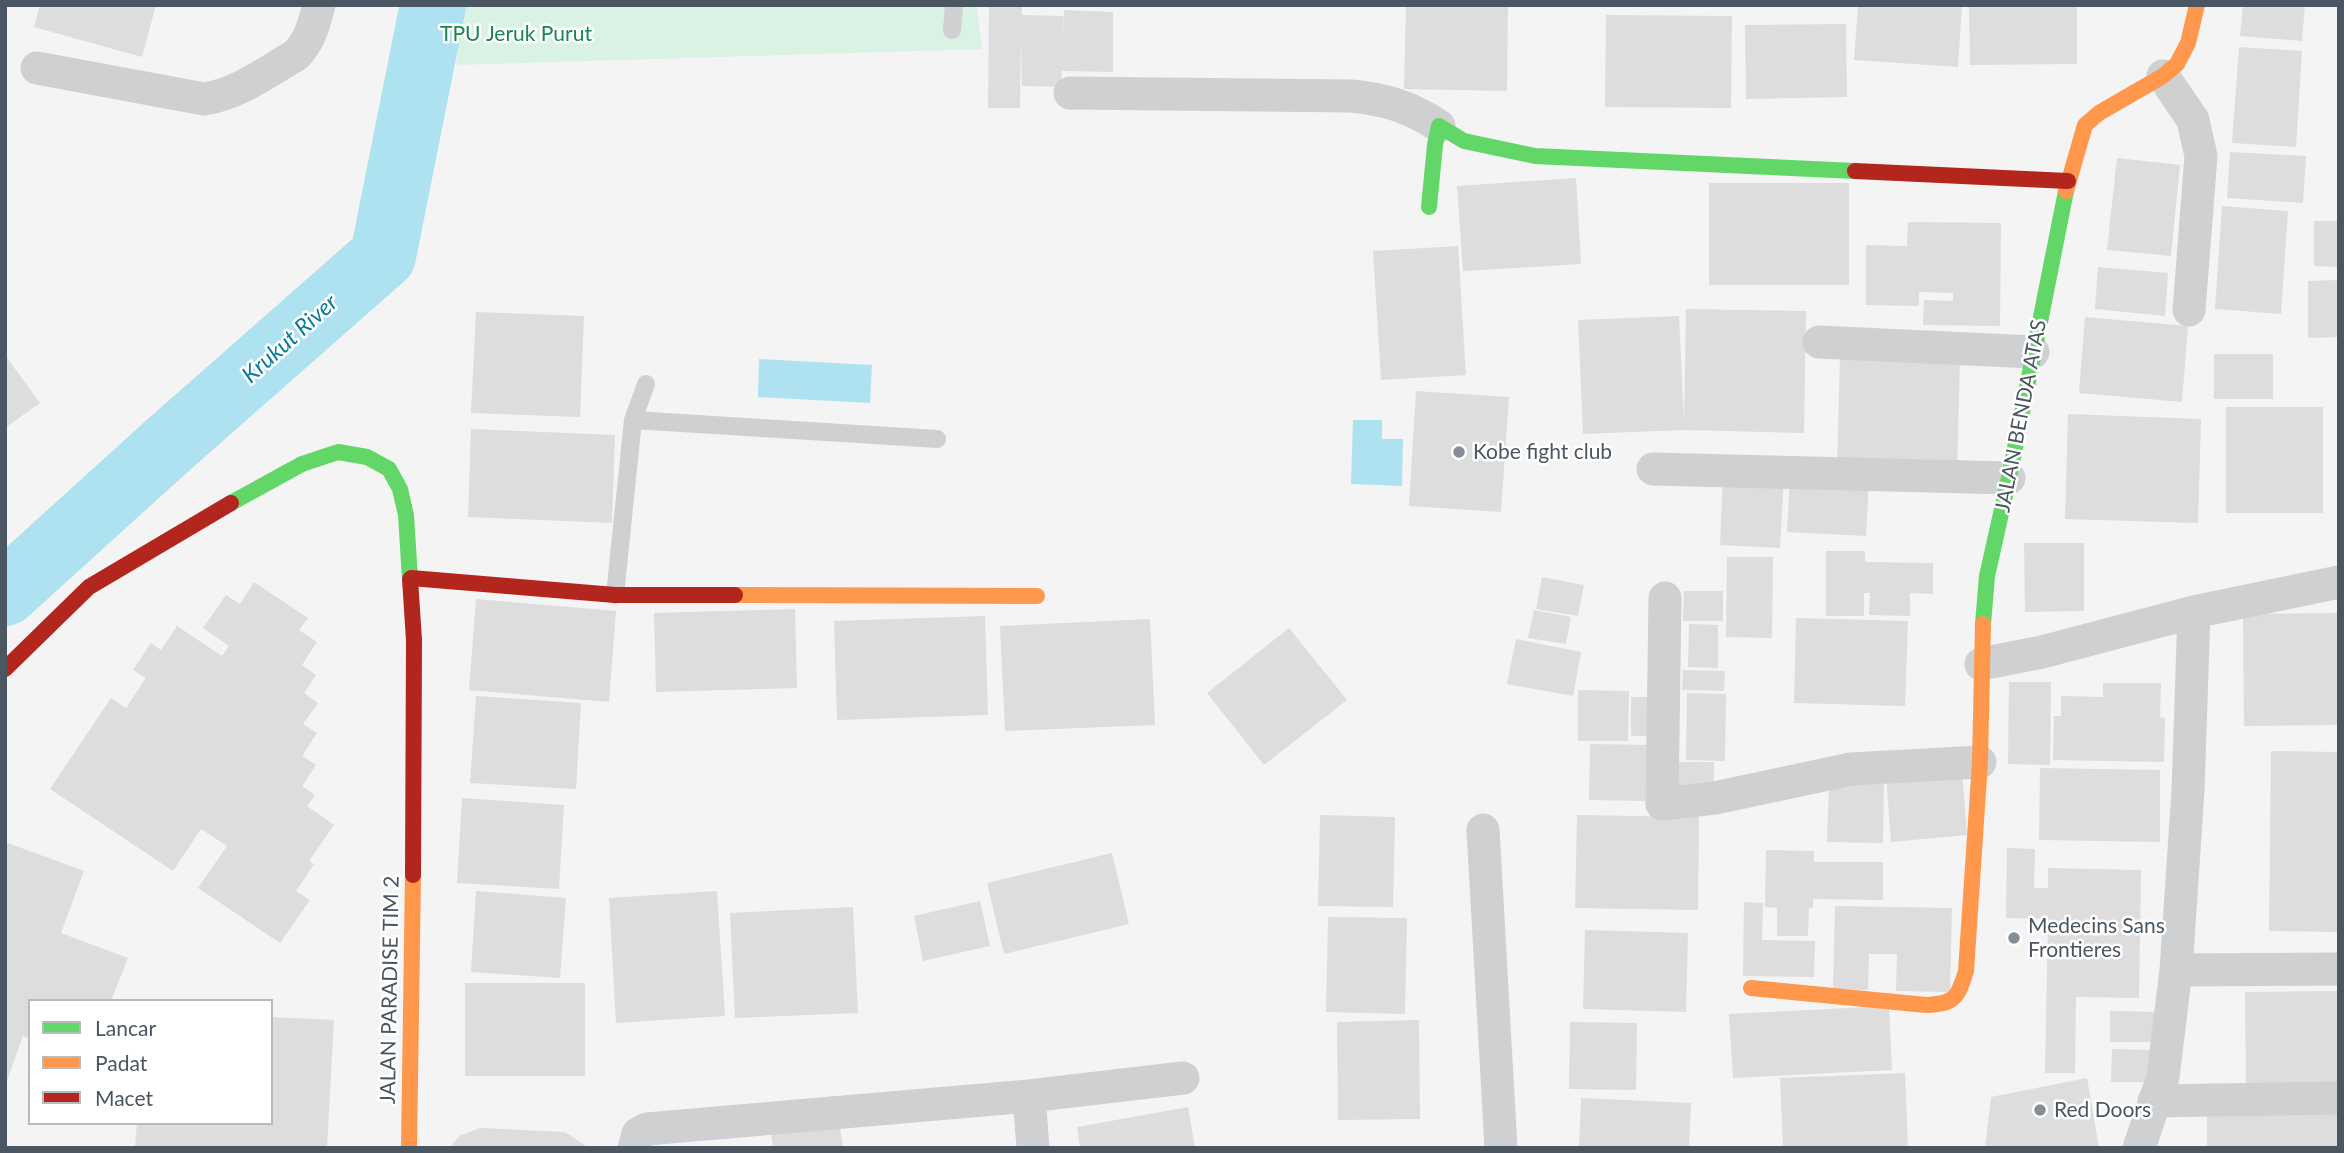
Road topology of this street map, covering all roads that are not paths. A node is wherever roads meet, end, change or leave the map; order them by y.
1 (319, 5) edge
2 (954, 5) edge
3 (2197, 5) edge
4 (952, 30) dead end
5 (37, 68) dead end
6 (2163, 76) junction
7 (1070, 93) dead end
8 (1439, 126) junction
9 (2068, 181) junction
10 (1429, 207) dead end
11 (2189, 310) dead end
12 (1819, 342) dead end
13 (2033, 352) junction
14 (646, 384) dead end
15 (634, 421) junction
16 (937, 439) dead end
17 (1653, 469) dead end
18 (2009, 478) junction
19 (411, 578) junction
20 (2339, 582) edge
21 (615, 594) junction
22 (1037, 596) dead end
23 (1665, 598) dead end
24 (2194, 612) junction
25 (1981, 664) junction
26 (5, 669) edge
27 (1980, 762) junction
28 (1483, 830) dead end
29 (2339, 969) edge
30 (2176, 970) junction
31 (1751, 988) dead end
32 (1183, 1078) dead end
33 (1029, 1097) junction
34 (2339, 1098) edge
35 (2154, 1101) junction
36 (409, 1148) edge
37 (634, 1148) edge
38 (1033, 1148) edge
39 (1501, 1148) edge
40 (2139, 1148) edge

1 - 5 street
2 - 4 lane
3 - 6 street, JALAN BENDA ATAS
6 - 9 street, JALAN BENDA ATAS
6 - 11 street
7 - 8 street
8 - 9 street
8 - 10 street
9 - 13 street, JALAN BENDA ATAS
12 - 13 street
13 - 18 street, JALAN BENDA ATAS
14 - 15 lane
15 - 16 lane
15 - 21 lane
17 - 18 street
18 - 25 street, JALAN BENDA ATAS
19 - 21 street
19 - 26 street, JALAN PARADISE TIM 2
19 - 36 street, JALAN PARADISE TIM 2
20 - 24 street
21 - 22 street
23 - 27 street
24 - 25 street
24 - 30 street
25 - 27 street, JALAN BENDA ATAS
27 - 31 street, JALAN BENDA ATAS
28 - 39 street
29 - 30 street
30 - 35 street
32 - 33 street
33 - 37 street
33 - 38 street
34 - 35 street
35 - 40 street

